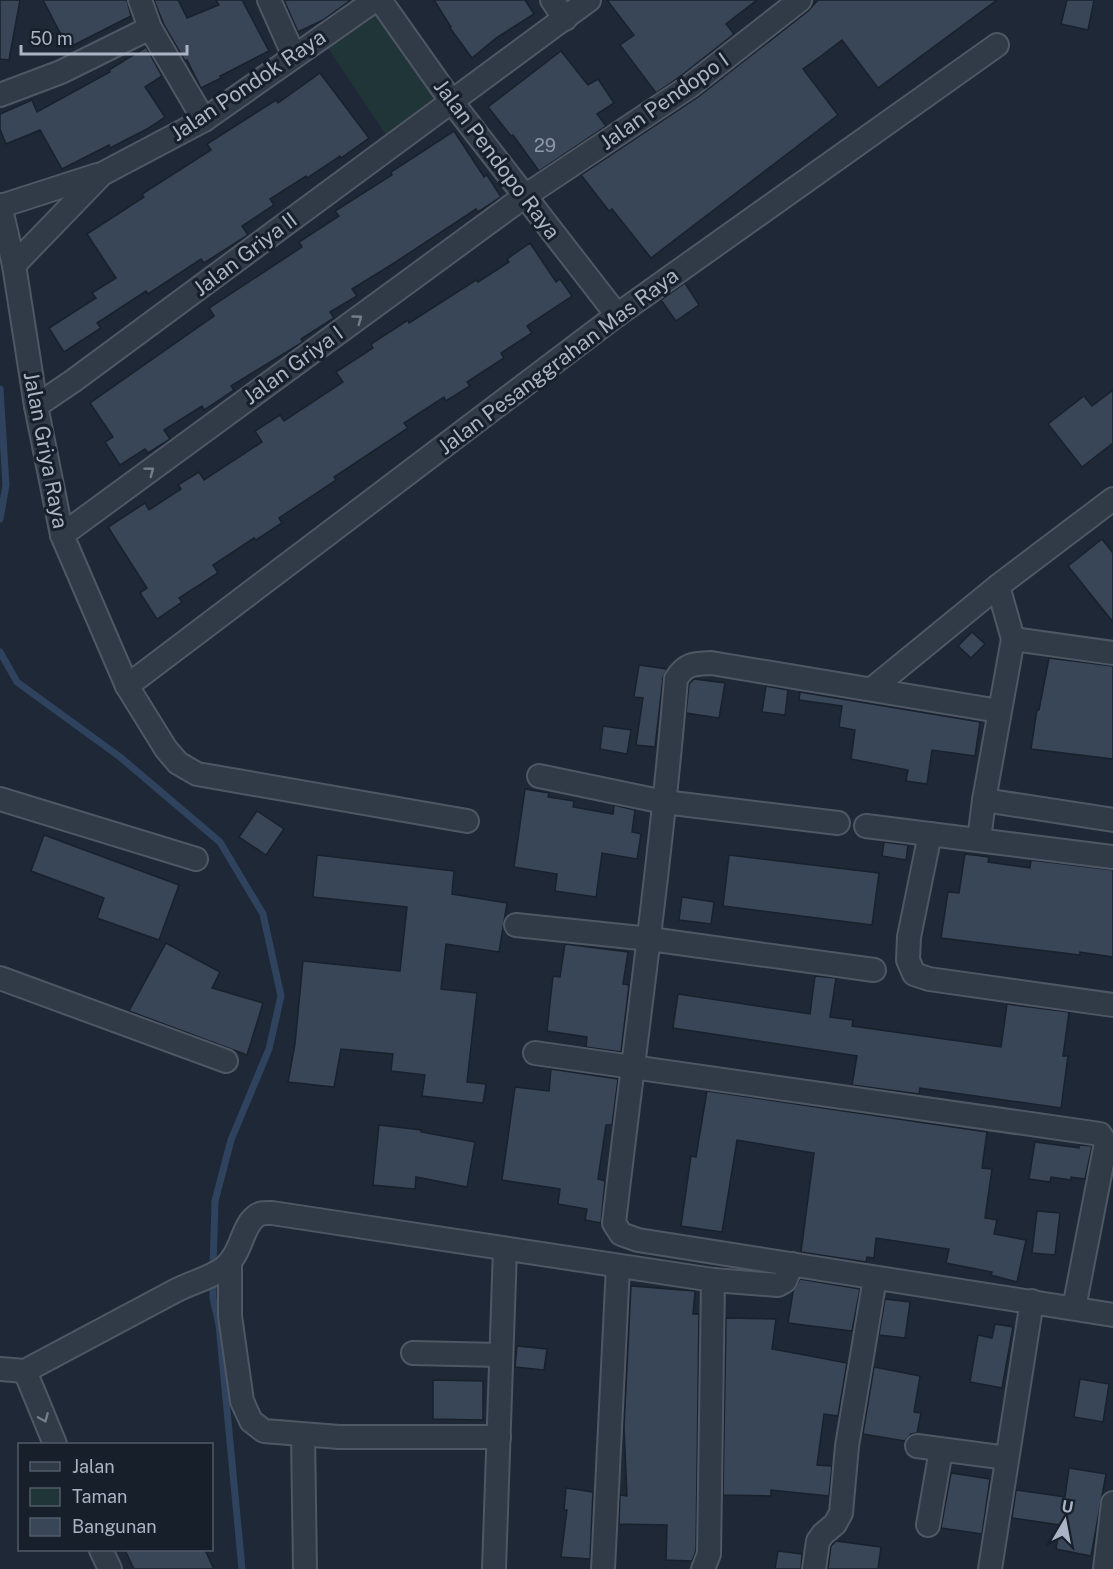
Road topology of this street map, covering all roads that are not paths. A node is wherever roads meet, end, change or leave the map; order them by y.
1 (140, 0) edge
2 (270, 0) edge
3 (375, 0) edge
4 (380, 0) edge
5 (552, 0) edge
6 (589, 0) edge
7 (800, 0) edge
8 (565, 19) junction
9 (150, 28) junction
10 (997, 45) dead end
11 (294, 56) junction
12 (0, 95) edge
13 (452, 102) junction
14 (204, 120) junction
15 (102, 174) junction
16 (525, 196) junction
17 (0, 205) edge
18 (14, 265) junction
19 (617, 315) junction
20 (36, 406) junction
21 (1113, 500) edge
22 (62, 535) junction
23 (998, 586) junction
24 (1013, 639) junction
25 (1113, 653) edge
26 (127, 686) junction
27 (872, 688) junction
28 (999, 711) junction
29 (539, 776) dead end
30 (0, 799) edge
31 (984, 800) junction
32 (664, 802) junction
33 (467, 820) dead end
34 (1113, 820) edge
35 (838, 823) dead end
36 (867, 826) dead end
37 (930, 834) junction
38 (979, 840) junction
39 (1113, 857) edge
40 (196, 859) dead end
41 (516, 925) dead end
42 (650, 939) junction
43 (874, 970) dead end
44 (0, 978) edge
45 (1113, 1005) edge
46 (535, 1053) dead end
47 (226, 1061) dead end
48 (632, 1066) junction
49 (505, 1250) junction
50 (792, 1264) junction
51 (618, 1266) junction
52 (217, 1270) junction
53 (875, 1278) junction
54 (713, 1280) junction
55 (1032, 1301) junction
56 (1074, 1308) junction
57 (1113, 1315) edge
58 (413, 1353) dead end
59 (500, 1355) junction
60 (0, 1368) edge
61 (26, 1371) junction
62 (303, 1435) junction
63 (499, 1437) junction
64 (55, 1443) edge
65 (917, 1446) dead end
66 (941, 1450) junction
67 (1007, 1458) junction
68 (1113, 1503) edge
69 (928, 1525) dead end
70 (101, 1551) edge
71 (110, 1569) edge
72 (305, 1569) edge
73 (494, 1569) edge
74 (603, 1569) edge
75 (703, 1569) edge
76 (814, 1569) edge
77 (990, 1569) edge
78 (1105, 1569) edge

1 - 9 street
2 - 11 street
3 - 11 street, Jalan Pondok Raya
4 - 13 street, Jalan Pendopo Raya
5 - 8 street
6 - 8 street, Jalan Griya II
7 - 16 street, Jalan Pendopo I
8 - 13 street, Jalan Griya II
9 - 12 street
9 - 14 street
10 - 19 street, Jalan Pesanggrahan Mas Raya
11 - 14 street, Jalan Pondok Raya
13 - 16 street, Jalan Pendopo Raya
13 - 20 street, Jalan Griya II
14 - 15 street, Jalan Pondok Raya
15 - 17 street
15 - 18 street, Jalan Pondok Raya
16 - 19 street, Jalan Pendopo Raya
22 -> 16 street, Jalan Griya I
17 - 18 street, Jalan Griya Raya
18 - 20 street, Jalan Griya Raya
19 - 26 street, Jalan Pesanggrahan Mas Raya
20 - 22 street, Jalan Griya Raya
21 - 23 street
22 - 26 street, Jalan Griya Raya
23 - 24 street
23 - 27 street
24 - 25 street
24 - 28 street
26 - 33 street, Jalan Griya Raya
27 - 28 street
27 - 32 street
28 - 31 street
29 - 32 street
30 - 40 street
31 - 34 street
31 - 38 street
32 - 35 street
32 - 42 street
36 - 37 street
37 - 38 street
37 - 45 street
38 - 39 street
41 - 42 street
42 - 43 street
42 - 48 street
44 - 47 street
46 - 48 street
48 - 50 street
48 - 56 street
49 - 51 street
49 - 52 street
49 - 59 street
50 - 53 street
50 - 54 street
51 - 54 street
51 - 74 street
52 - 61 street
52 - 62 street
53 - 55 street
53 - 76 street
54 - 75 street
55 - 56 street
55 - 67 street
56 - 57 street
58 - 59 street
59 - 63 street
60 - 61 street
61 -> 64 street
62 - 63 street
62 - 72 street
63 - 73 street
65 - 66 street
66 - 67 street
66 - 69 street
67 - 77 street
68 - 78 street
70 - 71 street

